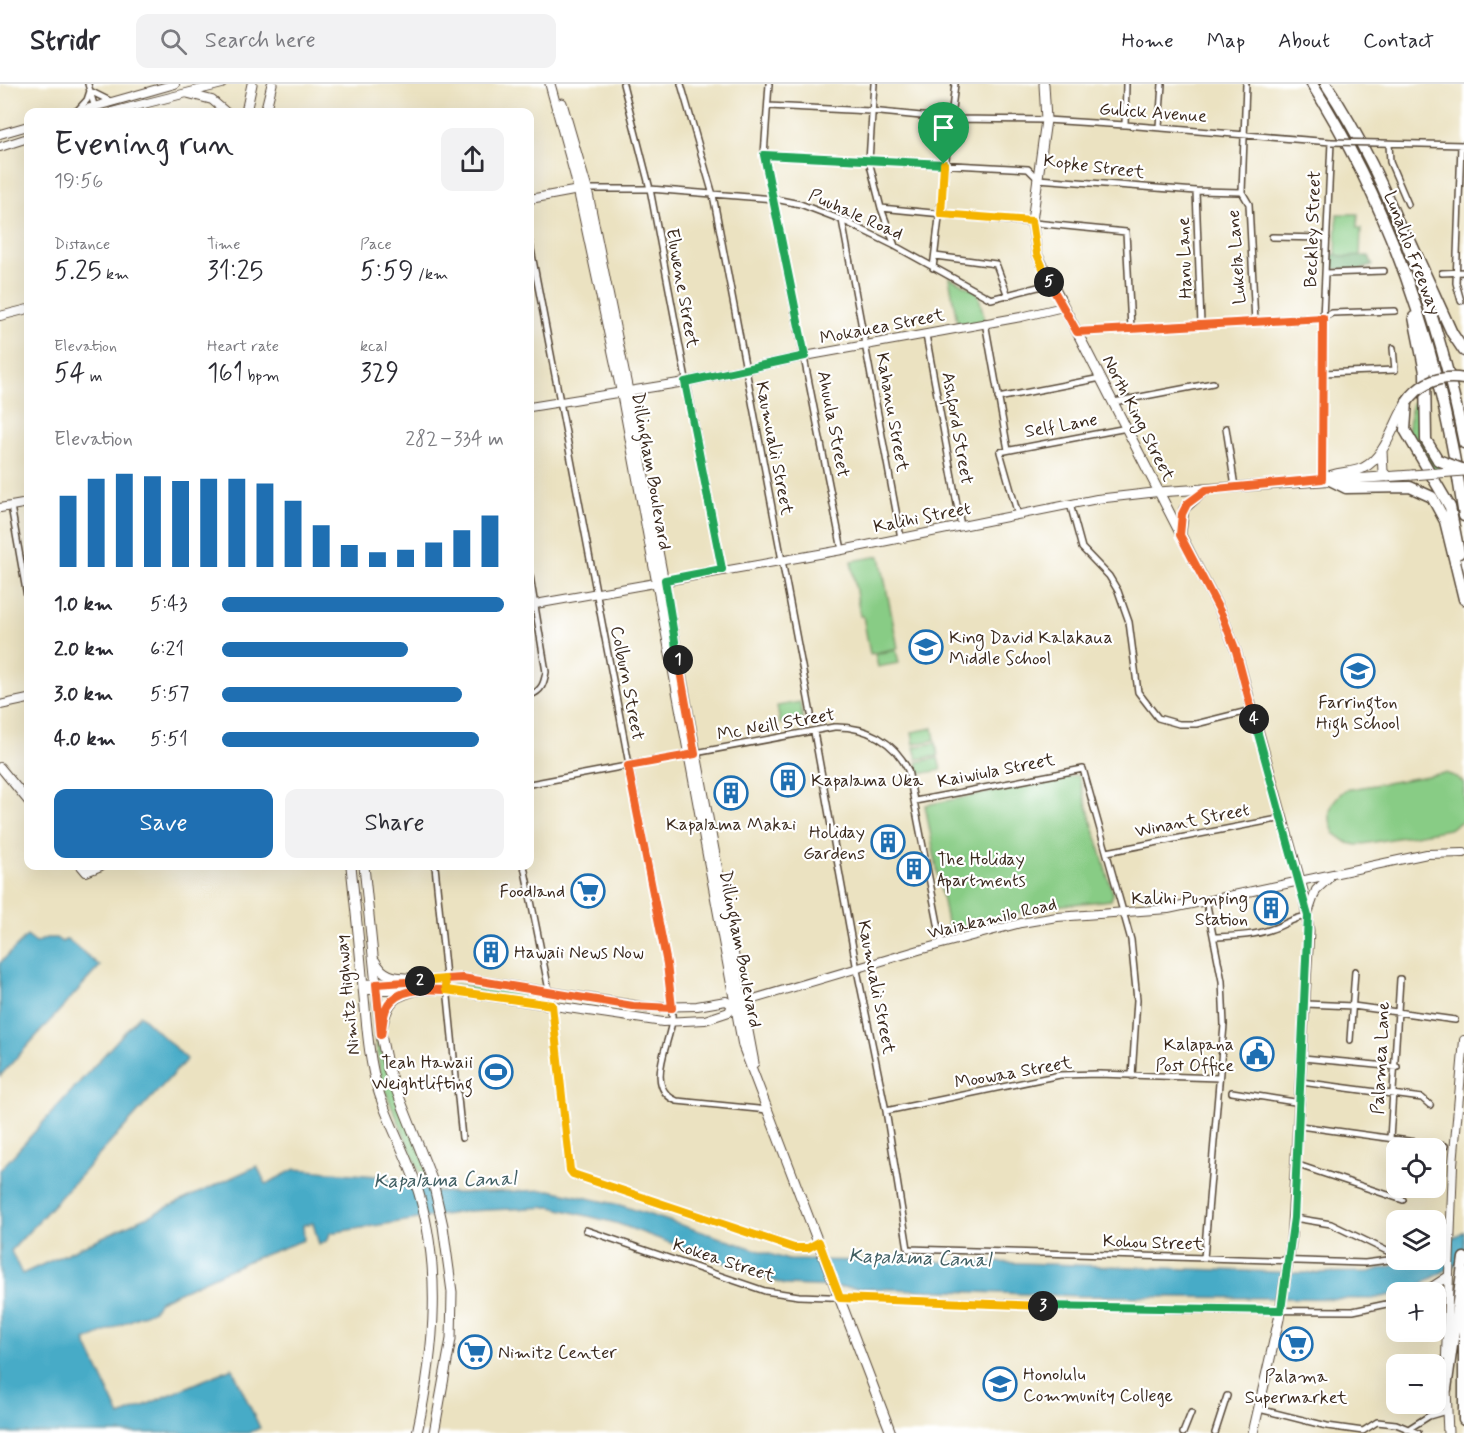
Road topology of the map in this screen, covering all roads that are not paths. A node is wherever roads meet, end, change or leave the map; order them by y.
1 (222, 84) edge
2 (252, 84) edge
3 (272, 84) edge
4 (550, 84) edge
5 (557, 84) edge
6 (623, 84) edge
7 (681, 84) edge
8 (769, 84) edge
9 (874, 84) edge
10 (955, 84) edge
11 (1044, 84) edge
12 (1126, 84) edge
13 (1162, 84) edge
14 (1246, 84) edge
15 (1312, 84) edge
16 (1326, 84) edge
17 (170, 85) edge
18 (89, 87) edge
19 (184, 93) junction
20 (114, 102) junction
21 (768, 106) junction
22 (79, 108) edge
23 (95, 108) edge
24 (100, 108) edge
25 (127, 108) edge
26 (221, 108) edge
27 (247, 108) edge
28 (266, 108) edge
29 (870, 111) junction
30 (952, 119) junction
31 (1046, 120) junction
32 (1125, 125) junction
33 (24, 127) edge
34 (1159, 127) junction
35 (1244, 133) junction
36 (0, 134) edge
37 (24, 139) edge
38 (1331, 142) junction
39 (1389, 144) junction
40 (1463, 145) edge
41 (0, 147) edge
42 (764, 155) junction
43 (868, 161) junction
44 (944, 164) junction
45 (1371, 167) junction
46 (1038, 179) junction
47 (582, 189) junction
48 (650, 189) junction
49 (1196, 191) junction
50 (1242, 192) junction
51 (713, 195) junction
52 (534, 198) edge
53 (775, 199) junction
54 (1408, 204) dead end
55 (881, 208) junction
56 (941, 214) junction
57 (842, 220) junction
58 (1032, 221) junction
59 (1272, 237) dead end
60 (1327, 238) junction
61 (895, 246) junction
62 (935, 256) junction
63 (534, 265) edge
64 (1403, 267) junction
65 (933, 268) junction
66 (1383, 271) dead end
67 (1457, 272) junction
68 (1464, 272) edge
69 (1326, 273) junction
70 (1442, 273) dead end
71 (1050, 284) junction
72 (1008, 296) junction
73 (1461, 301) dead end
74 (1063, 308) junction
75 (24, 310) edge
76 (1395, 311) dead end
77 (0, 316) edge
78 (1323, 318) junction
79 (985, 322) junction
80 (1255, 322) junction
81 (1201, 324) junction
82 (1131, 328) junction
83 (1077, 332) junction
84 (926, 335) junction
85 (866, 345) junction
86 (1393, 348) dead end
87 (1464, 351) edge
88 (805, 356) junction
89 (745, 369) junction
90 (1323, 373) junction
91 (1101, 378) junction
92 (1464, 379) edge
93 (685, 382) junction
94 (1213, 383) dead end
95 (625, 390) junction
96 (998, 398) junction
97 (560, 402) junction
98 (1114, 402) junction
99 (1407, 402) junction
100 (534, 406) edge
101 (1128, 428) junction
102 (1226, 428) dead end
103 (1464, 443) edge
104 (1382, 448) junction
105 (1008, 450) junction
106 (1464, 471) edge
107 (1388, 477) junction
108 (1326, 480) junction
109 (1235, 487) junction
110 (1206, 490) junction
111 (1158, 492) junction
112 (24, 504) edge
113 (1070, 504) junction
114 (11, 506) junction
115 (0, 508) edge
116 (1018, 514) junction
117 (1464, 516) edge
118 (961, 526) junction
119 (1180, 535) junction
120 (901, 538) junction
121 (842, 550) junction
122 (782, 560) junction
123 (722, 569) junction
124 (24, 579) edge
125 (660, 580) junction
126 (1464, 589) edge
127 (595, 593) junction
128 (1464, 599) edge
129 (534, 604) edge
130 (534, 614) edge
131 (534, 694) edge
132 (24, 700) edge
133 (0, 705) edge
134 (1252, 710) junction
135 (811, 714) dead end
136 (814, 732) junction
137 (691, 754) junction
138 (628, 766) junction
139 (0, 767) edge
140 (534, 783) edge
141 (24, 796) edge
142 (915, 801) junction
143 (1283, 818) junction
144 (1107, 852) junction
145 (1464, 853) edge
146 (351, 870) edge
147 (364, 870) edge
148 (435, 870) edge
149 (525, 870) edge
150 (1333, 876) junction
151 (1300, 881) junction
152 (1206, 900) junction
153 (1125, 912) junction
154 (1308, 914) junction
155 (1214, 937) junction
156 (942, 944) junction
157 (374, 959) junction
158 (857, 970) junction
159 (1355, 971) dead end
160 (445, 979) junction
161 (1400, 979) dead end
162 (422, 985) junction
163 (363, 987) junction
164 (377, 987) junction
165 (446, 990) junction
166 (550, 992) junction
167 (736, 1004) junction
168 (1306, 1004) junction
169 (552, 1005) junction
170 (1353, 1006) junction
171 (672, 1008) junction
172 (1398, 1012) junction
173 (1455, 1020) dead end
174 (672, 1022) junction
175 (381, 1035) junction
176 (1350, 1040) dead end
177 (1464, 1040) edge
178 (1303, 1058) junction
179 (1397, 1067) junction
180 (1132, 1076) junction
181 (1219, 1078) junction
182 (1301, 1082) junction
183 (1232, 1092) dead end
184 (1395, 1094) junction
185 (1301, 1103) junction
186 (1430, 1106) dead end
187 (768, 1110) junction
188 (886, 1111) junction
189 (1300, 1126) junction
190 (462, 1138) dead end
191 (1386, 1138) edge
192 (1390, 1138) edge
193 (1298, 1165) junction
194 (1402, 1200) dead end
195 (1294, 1218) junction
196 (586, 1230) dead end
197 (1450, 1236) junction
198 (1446, 1237) edge
199 (819, 1242) junction
200 (908, 1249) joint
201 (1386, 1251) edge
202 (1204, 1258) junction
203 (1386, 1260) edge
204 (1464, 1260) edge
205 (1288, 1266) junction
206 (1447, 1277) junction
207 (1438, 1282) edge
208 (1447, 1296) joint
209 (840, 1298) junction
210 (1464, 1301) edge
211 (1386, 1304) edge
212 (1281, 1307) junction
213 (1446, 1389) joint
214 (1227, 1396) dead end
215 (1259, 1409) junction
216 (1446, 1411) edge
217 (1191, 1413) dead end
218 (1436, 1414) edge
219 (1464, 1420) edge
220 (1410, 1428) junction
221 (417, 1433) edge
222 (434, 1433) edge
223 (891, 1433) edge
224 (1183, 1433) edge
225 (1215, 1433) edge
226 (1253, 1433) edge
227 (1418, 1433) edge
228 (1448, 1433) edge

1 - 19 main road
2 - 27 main road
3 - 28 main road
4 - 47 main road
5 - 47 main road
6 - 48 street, Eluwene Street
7 - 51 street, Kaumualii Street
8 - 21 street, Ahuula Street
9 - 29 street
10 - 30 street
11 - 31 main road, North King Street
12 - 32 street
13 - 34 street
14 - 35 street, Lukela Lane
15 - 64 highway, Lunalilo Freeway
16 - 45 highway, Lunalilo Freeway
17 - 20 main road
18 - 20 street
18 - 22 street
18 - 23 street
19 - 25 main road
19 - 26 main road
20 - 24 main road
21 - 29 street, Gulick Avenue
21 - 42 street, Ahuula Street
29 - 30 street, Gulick Avenue
29 - 43 street
30 - 31 street, Gulick Avenue
30 - 44 street
31 - 32 street, Gulick Avenue
31 - 46 main road, North King Street
32 - 34 street, Gulick Avenue
33 - 36 main road
34 - 35 street, Gulick Avenue
35 - 38 street, Gulick Avenue
35 - 50 street, Lukela Lane
37 - 41 main road
38 - 39 street, Gulick Avenue, bridge
38 - 60 street, Beckley Street
39 - 40 street, Gulick Avenue
39 - 54 street
40 - 67 street
42 - 43 street, Kopke Street
42 - 53 street, Ahuula Street
43 - 44 street, Kopke Street
43 - 55 street
44 - 46 street, Kopke Street
44 - 56 street
45 - 87 highway
45 - 103 highway, Lunalilo Freeway
46 - 49 street, Kopke Street
46 - 58 main road, North King Street
47 - 48 street, Puuhale Road
47 - 52 main road, Puuhale Road
47 - 95 main road, Dillingham Boulevard
48 - 51 street, Puuhale Road
48 - 93 street, Eluwene Street
49 - 50 street, Kopke Street
49 - 81 street, Hanu Lane
50 - 80 street, Lukela Lane
51 - 53 street, Puuhale Road
51 - 89 street, Kaumualii Street
53 - 57 street, Puuhale Road
53 - 88 street, Ahuula Street
55 - 56 street
55 - 61 street
56 - 58 street
56 - 62 street
57 - 61 street, Puuhale Road
57 - 85 street, Kahanu Street
58 - 71 main road, North King Street
58 - 82 street
59 - 60 street
60 - 69 street, Beckley Street
61 - 65 street, Puuhale Road
62 - 65 street
62 - 72 street
63 - 97 street, Colburn Street
64 - 106 highway, bridge
64 - 117 highway, Lunalilo Freeway
65 - 72 street, Puuhale Road
66 - 69 street
67 - 68 street
67 - 70 street
67 - 73 street
69 - 78 street, Beckley Street
71 - 72 street, Puuhale Road
71 - 74 main road, North King Street
74 - 79 main road, Mokauea Street
74 - 83 main road, North King Street
75 - 77 main road
76 - 78 street
78 - 80 street
78 - 90 street, Beckley Street
79 - 84 main road, Mokauea Street
79 - 96 street
80 - 81 street
81 - 82 street
82 - 83 street
83 - 91 main road, North King Street
84 - 85 main road, Mokauea Street
84 - 118 street, Ashford Street
85 - 88 main road, Mokauea Street
85 - 120 street, Kahanu Street
86 - 90 street
88 - 89 main road, Mokauea Street
88 - 121 street, Ahuula Street
89 - 93 main road, Mokauea Street
89 - 122 street, Kaumualii Street
90 - 108 street, Beckley Street
91 - 96 street
91 - 98 main road, North King Street
92 - 99 highway, bridge
93 - 95 main road, Mokauea Street
93 - 123 street, Eluwene Street
94 - 98 street
95 - 97 main road, Mokauea Street
95 - 125 main road, Dillingham Boulevard
96 - 105 street
97 - 100 main road, Mokauea Street
97 - 127 street, Colburn Street
98 - 101 main road, North King Street
99 - 104 main road
99 - 126 highway
101 - 105 street, Self Lane
101 - 111 main road, North King Street
102 - 109 street
104 - 107 main road
104 - 108 main road
105 - 116 street, Self Lane
106 - 107 main road, bridge
107 - 108 main road
108 - 109 main road, Kalihi Street
108 - 128 highway
109 - 110 main road, Kalihi Street
110 - 111 main road, Kalihi Street
110 - 119 main road
111 - 113 main road, Kalihi Street
111 - 119 main road, North King Street
112 - 114 main road
113 - 116 main road, Kalihi Street
113 - 134 street
114 - 115 main road
114 - 124 street
116 - 118 main road, Kalihi Street
118 - 120 main road, Kalihi Street
119 - 134 main road, North King Street
120 - 121 main road, Kalihi Street
121 - 122 main road, Kalihi Street
122 - 123 main road, Kalihi Street
122 - 135 street, Kaumualii Street
123 - 125 main road, Kalihi Street
125 - 127 main road, Kalihi Street
125 - 137 main road, Dillingham Boulevard
127 - 129 main road, Kalihi Street
127 - 138 street, Colburn Street
130 - 131 street
132 - 133 main road
134 - 143 main road, North King Street
136 - 137 street, Mc Neill Street
136 - 142 street, Mc Neill Street
136 - 158 street, Kaumualii Street
137 - 138 street, Mc Neill Street
137 - 167 main road, Dillingham Boulevard
138 - 140 street, Mc Neill Street
138 - 171 street, Colburn Street
139 - 141 main road
142 - 144 street, Kaiwiula Street
142 - 156 street, Mc Neill Street
143 - 144 street, Winant Street
143 - 151 main road, North King Street
144 - 153 street
145 - 150 main road, Waiakamilo Road
146 - 163 main road, Nimitz Highway
147 - 157 main road, Nimitz Highway
148 - 160 street
149 - 166 street
150 - 151 main road, Waiakamilo Road
150 - 154 main road
151 - 152 main road, Waiakamilo Road
151 - 154 main road, North King Street
152 - 153 main road, Waiakamilo Road
152 - 155 street
153 - 156 main road, Waiakamilo Road
153 - 180 street
154 - 155 street
154 - 168 main road, North King Street
155 - 181 street
156 - 158 main road, Waiakamilo Road
157 - 162 main road
157 - 164 main road, Nimitz Highway
158 - 167 main road, Waiakamilo Road
158 - 188 street, Kaumualii Street
159 - 170 street
160 - 162 main road, Waiakamilo Road
160 - 165 street
160 - 166 main road, Waiakamilo Road
161 - 172 street, Palamea Lane
162 - 164 main road, Waiakamilo Road
162 - 165 main road, Waiakamilo Road
162 - 175 main road
163 - 164 main road, Waiakamilo Road
163 - 221 main road, Nimitz Highway
164 - 175 main road, Nimitz Highway
165 - 169 main road, Waiakamilo Road
165 - 190 street
166 - 169 street
166 - 171 main road, Waiakamilo Road
167 - 171 main road, Waiakamilo Road
167 - 174 main road, Waiakamilo Road
167 - 187 main road, Dillingham Boulevard
168 - 170 street
168 - 178 main road, North King Street
169 - 174 main road, Waiakamilo Road
169 - 199 street
170 - 172 street
170 - 176 street
171 - 174 street, Colburn Street
172 - 173 street
172 - 179 street, Palamea Lane
174 - 187 street, Colburn Street
175 - 222 main road, Nimitz Highway
177 - 197 main road
178 - 179 street
178 - 182 main road, North King Street
179 - 184 street, Palamea Lane
180 - 181 street, Moowaa Street
180 - 188 street, Moowaa Street
181 - 202 street
182 - 184 street
182 - 185 main road, North King Street
183 - 185 street
184 - 186 street
184 - 192 street, Palamea Lane
185 - 189 main road, North King Street
187 - 199 main road, Dillingham Boulevard
188 - 200 street, Kaumualii Street
189 - 191 street
189 - 193 main road, North King Street
193 - 194 street
193 - 195 main road, North King Street
195 - 201 street
195 - 205 main road, North King Street
196 - 209 street, Kokea Street
197 - 198 street
197 - 206 main road
199 - 209 main road, Dillingham Boulevard
200 - 202 street, Kohou Street
202 - 205 street, Kohou Street
203 - 205 street, Kohou Street
204 - 213 highway
205 - 212 main road, North King Street
206 - 207 main road
206 - 208 main road
208 - 213 main road
209 - 212 street, Kokea Street
209 - 223 main road, Dillingham Boulevard
210 - 219 highway
211 - 212 street, Kokea Street
212 - 215 main road, North King Street
214 - 225 street
215 - 220 street
215 - 226 main road, North King Street
216 - 228 main road
217 - 224 street
218 - 220 street
220 - 227 street

